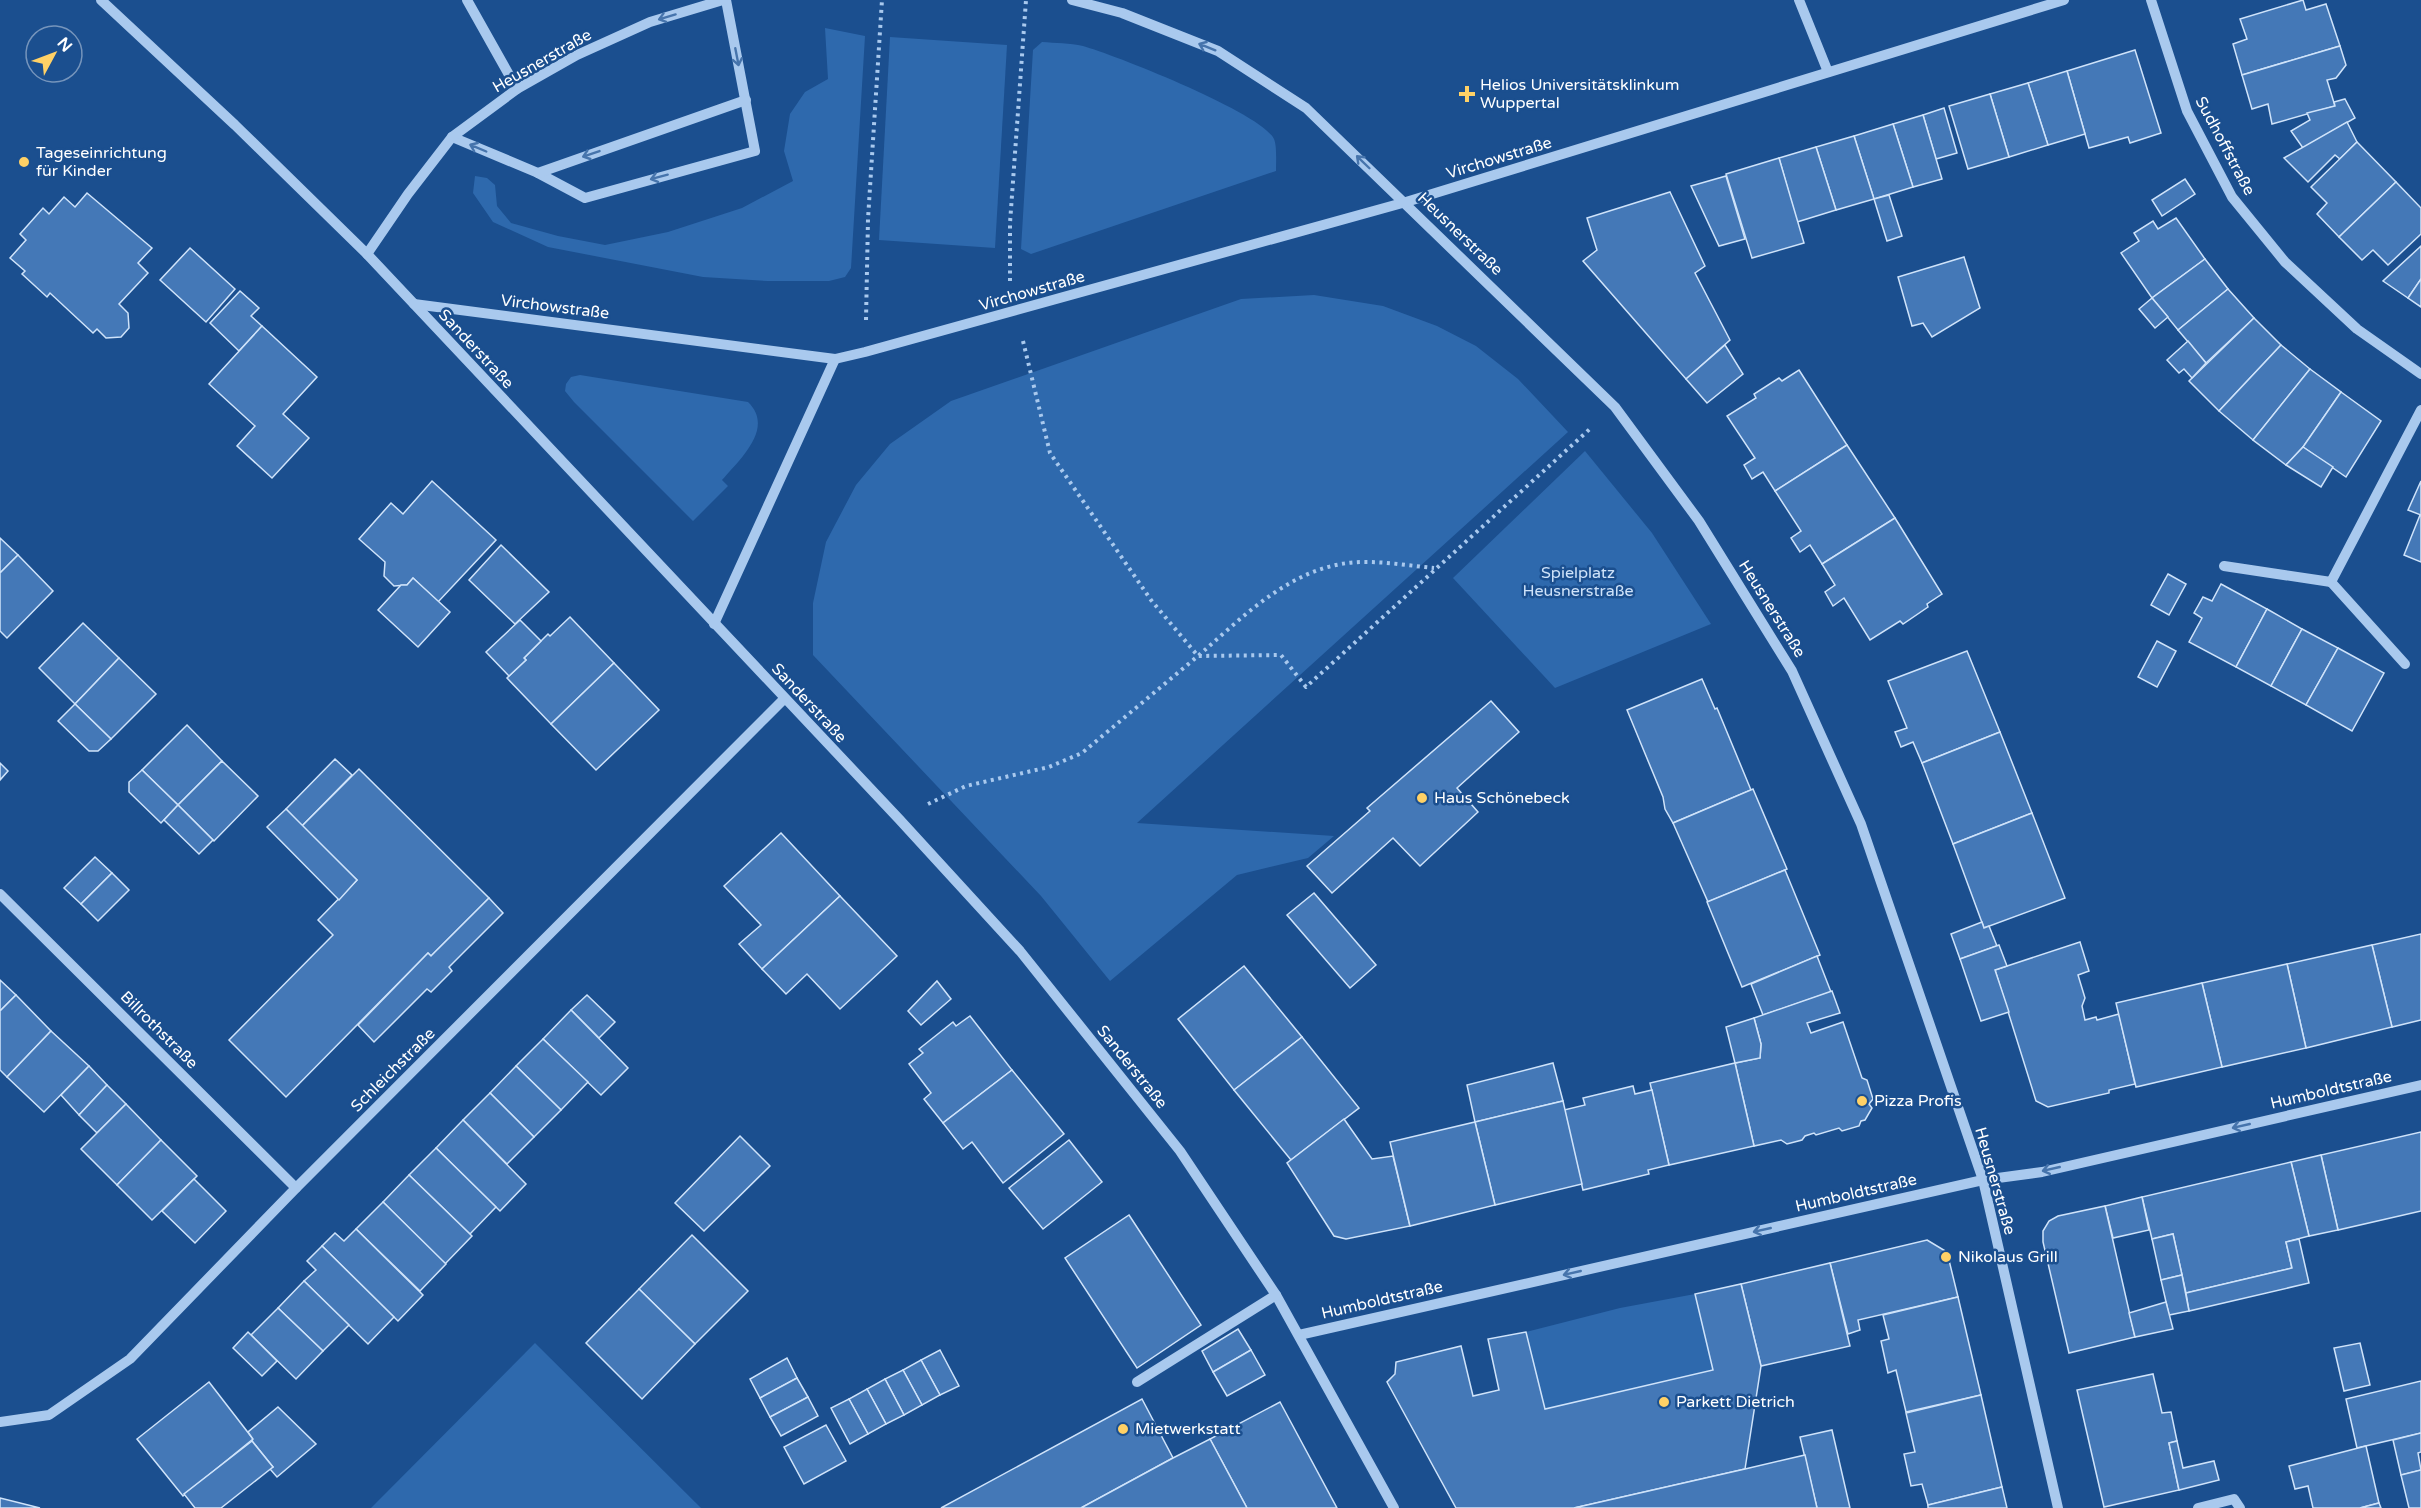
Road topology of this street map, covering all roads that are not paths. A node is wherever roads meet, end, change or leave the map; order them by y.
1 (101, 0) edge
2 (467, 0) edge
3 (724, 0) edge
4 (1072, 0) edge
5 (1799, 0) edge
6 (2064, 0) edge
7 (2151, 0) edge
8 (1828, 72) junction
9 (518, 89) junction
10 (746, 100) junction
11 (452, 137) junction
12 (538, 173) junction
13 (1406, 202) junction
14 (367, 254) junction
15 (414, 304) junction
16 (835, 358) junction
17 (2421, 374) edge
18 (2421, 410) edge
19 (2224, 566) dead end
20 (2331, 582) junction
21 (714, 624) junction
22 (2405, 664) dead end
23 (784, 699) junction
24 (0, 894) edge
25 (2421, 1085) edge
26 (1983, 1180) junction
27 (296, 1188) junction
28 (1276, 1294) junction
29 (1299, 1335) junction
30 (1137, 1382) dead end
31 (0, 1422) edge
32 (1394, 1508) edge
33 (2058, 1508) edge
34 (2198, 1508) edge
35 (2240, 1508) edge

1 - 14 street, Sanderstraße
2 - 9 street
3 -> 9 street, Heusnerstraße
3 -> 10 street
13 -> 4 street, Heusnerstraße
5 - 8 street
6 - 8 street, Virchowstraße
7 - 17 street, Sudhoffstraße
8 - 13 street, Virchowstraße
9 - 11 street, Heusnerstraße
10 -> 12 street
10 -> 12 street
12 -> 11 street
11 - 14 street, Heusnerstraße
13 - 16 street, Virchowstraße
13 - 26 street, Heusnerstraße
14 - 15 street, Sanderstraße
15 - 16 street, Virchowstraße
15 - 21 street, Sanderstraße
16 - 21 street
18 - 20 street
19 - 20 street
20 - 22 street
21 - 23 street, Sanderstraße
23 - 27 street, Schleichstraße
23 - 28 street, Sanderstraße
24 - 27 street, Billrothstraße
25 -> 26 street, Humboldtstraße
26 -> 29 street, Humboldtstraße
26 - 33 street, Heusnerstraße
27 - 31 street, Schleichstraße
28 - 29 street, Sanderstraße
28 - 30 street
29 - 32 street, Sanderstraße
34 - 35 street

